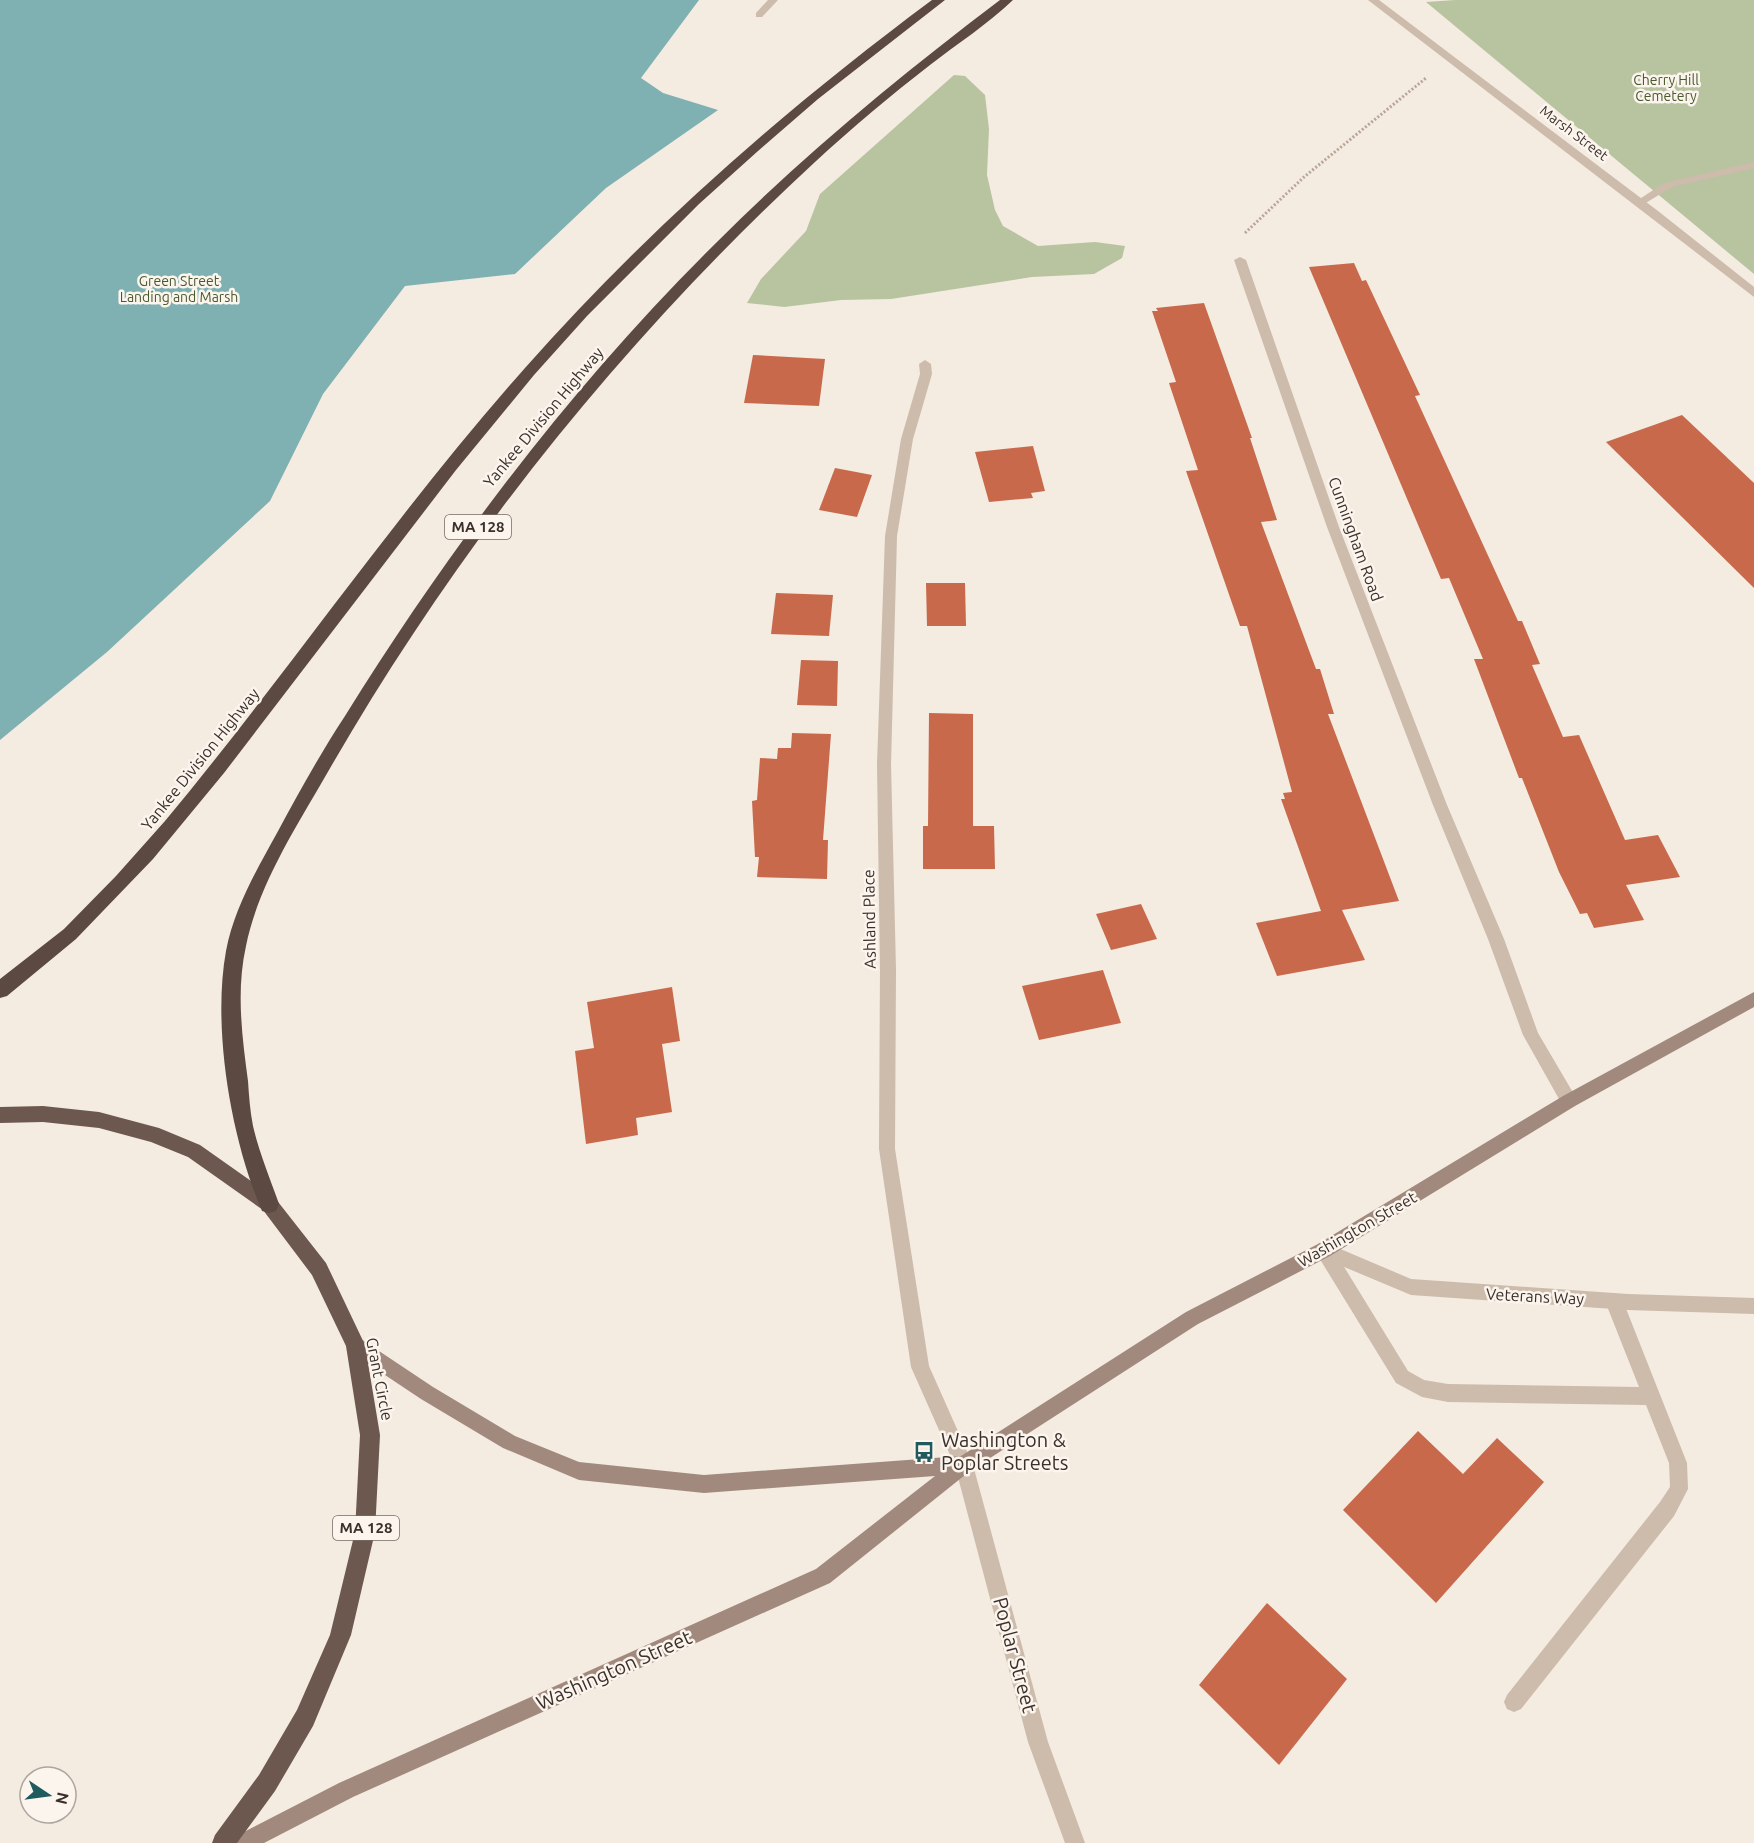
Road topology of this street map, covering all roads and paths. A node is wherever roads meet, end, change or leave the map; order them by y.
1 (773, 0) edge
2 (939, 0) edge
3 (1006, 0) edge
4 (1373, 0) edge
5 (759, 15) dead end
6 (1451, 60) junction
7 (1754, 165) edge
8 (1640, 202) junction
9 (1239, 260) joint
10 (1754, 293) edge
11 (926, 364) dead end
12 (0, 990) edge
13 (1754, 999) edge
14 (1569, 1101) junction
15 (0, 1115) edge
16 (269, 1204) junction
17 (1324, 1250) junction
18 (1614, 1301) junction
19 (1754, 1306) edge
20 (355, 1345) junction
21 (1651, 1396) junction
22 (964, 1465) junction
23 (1514, 1702) dead end
24 (223, 1843) edge
25 (243, 1843) edge
26 (1075, 1843) edge

1 - 5 street
2 - 12 highway, Yankee Division Highway
3 - 16 highway, Yankee Division Highway / MA 128
4 - 6 street, Marsh Street
6 - 8 street, Marsh Street
6 - 9 path
7 - 8 street
8 - 10 street, Marsh Street
9 - 14 street, Cunningham Road
11 - 22 street, Ashland Place
13 - 14 main road, Washington Street
14 - 17 main road, Washington Street
15 - 16 highway, Grant Circle
16 - 20 highway, Grant Circle / MA 128
17 - 18 street, Veterans Way
17 - 21 street
17 - 22 main road, Washington Street
18 - 19 street, Veterans Way
18 - 21 street
20 - 22 main road, Washington Street
20 - 24 highway, Grant Circle / MA 128
21 - 23 street
22 - 25 main road, Washington Street
22 - 26 street, Poplar Street

